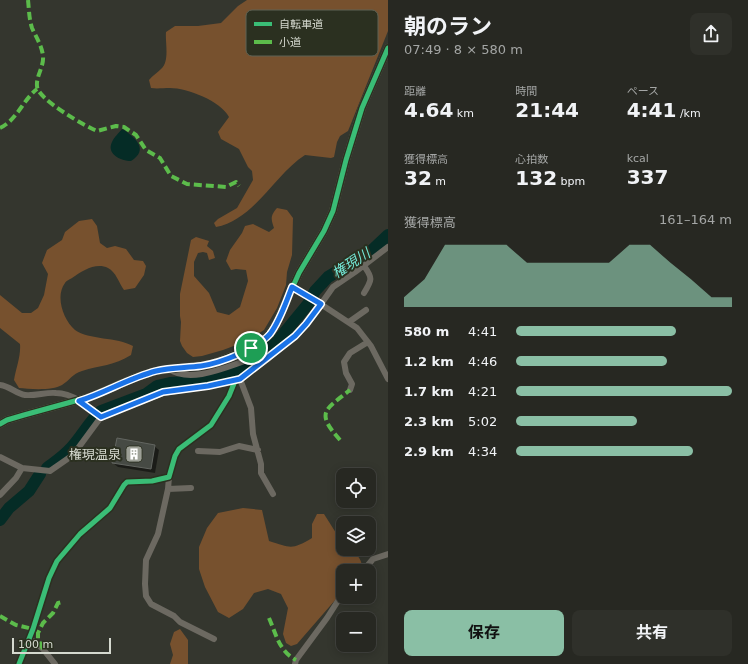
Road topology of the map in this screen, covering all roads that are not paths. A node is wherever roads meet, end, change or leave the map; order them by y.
1 (388, 48) edge
2 (388, 247) edge
3 (364, 266) junction
4 (292, 287) junction
5 (367, 292) dead end
6 (319, 303) junction
7 (366, 310) dead end
8 (349, 322) junction
9 (368, 342) junction
10 (246, 350) junction
11 (169, 369) junction
12 (388, 379) edge
13 (205, 380) junction
14 (238, 380) junction
15 (0, 386) edge
16 (350, 390) dead end
17 (79, 401) junction
18 (99, 415) junction
19 (0, 424) edge
20 (258, 450) junction
21 (198, 451) dead end
22 (0, 457) edge
23 (22, 468) junction
24 (169, 477) junction
25 (191, 488) dead end
26 (168, 489) junction
27 (273, 494) dead end
28 (0, 495) edge
29 (388, 554) edge
30 (369, 564) edge
31 (336, 604) edge
32 (29, 638) junction
33 (214, 639) dead end
34 (19, 664) edge
35 (55, 664) edge
36 (295, 664) edge

1 - 4 street
2 - 3 street
3 - 5 street
3 - 6 street
4 - 6 street
4 - 10 street
6 - 8 street
6 - 14 street
7 - 8 street
8 - 9 street
9 - 12 street
9 - 16 street
10 - 11 street
10 - 13 street
11 - 13 street
11 - 17 street
13 - 14 street
13 - 18 street
14 - 20 street
14 - 24 street
15 - 17 street
17 - 18 street
17 - 19 street
18 - 23 street
20 - 21 street
20 - 27 street
22 - 23 street
23 - 28 street
24 - 26 street
24 - 32 street
25 - 26 street
26 - 33 street
29 - 30 street
31 - 36 street
32 - 34 street
32 - 35 street

